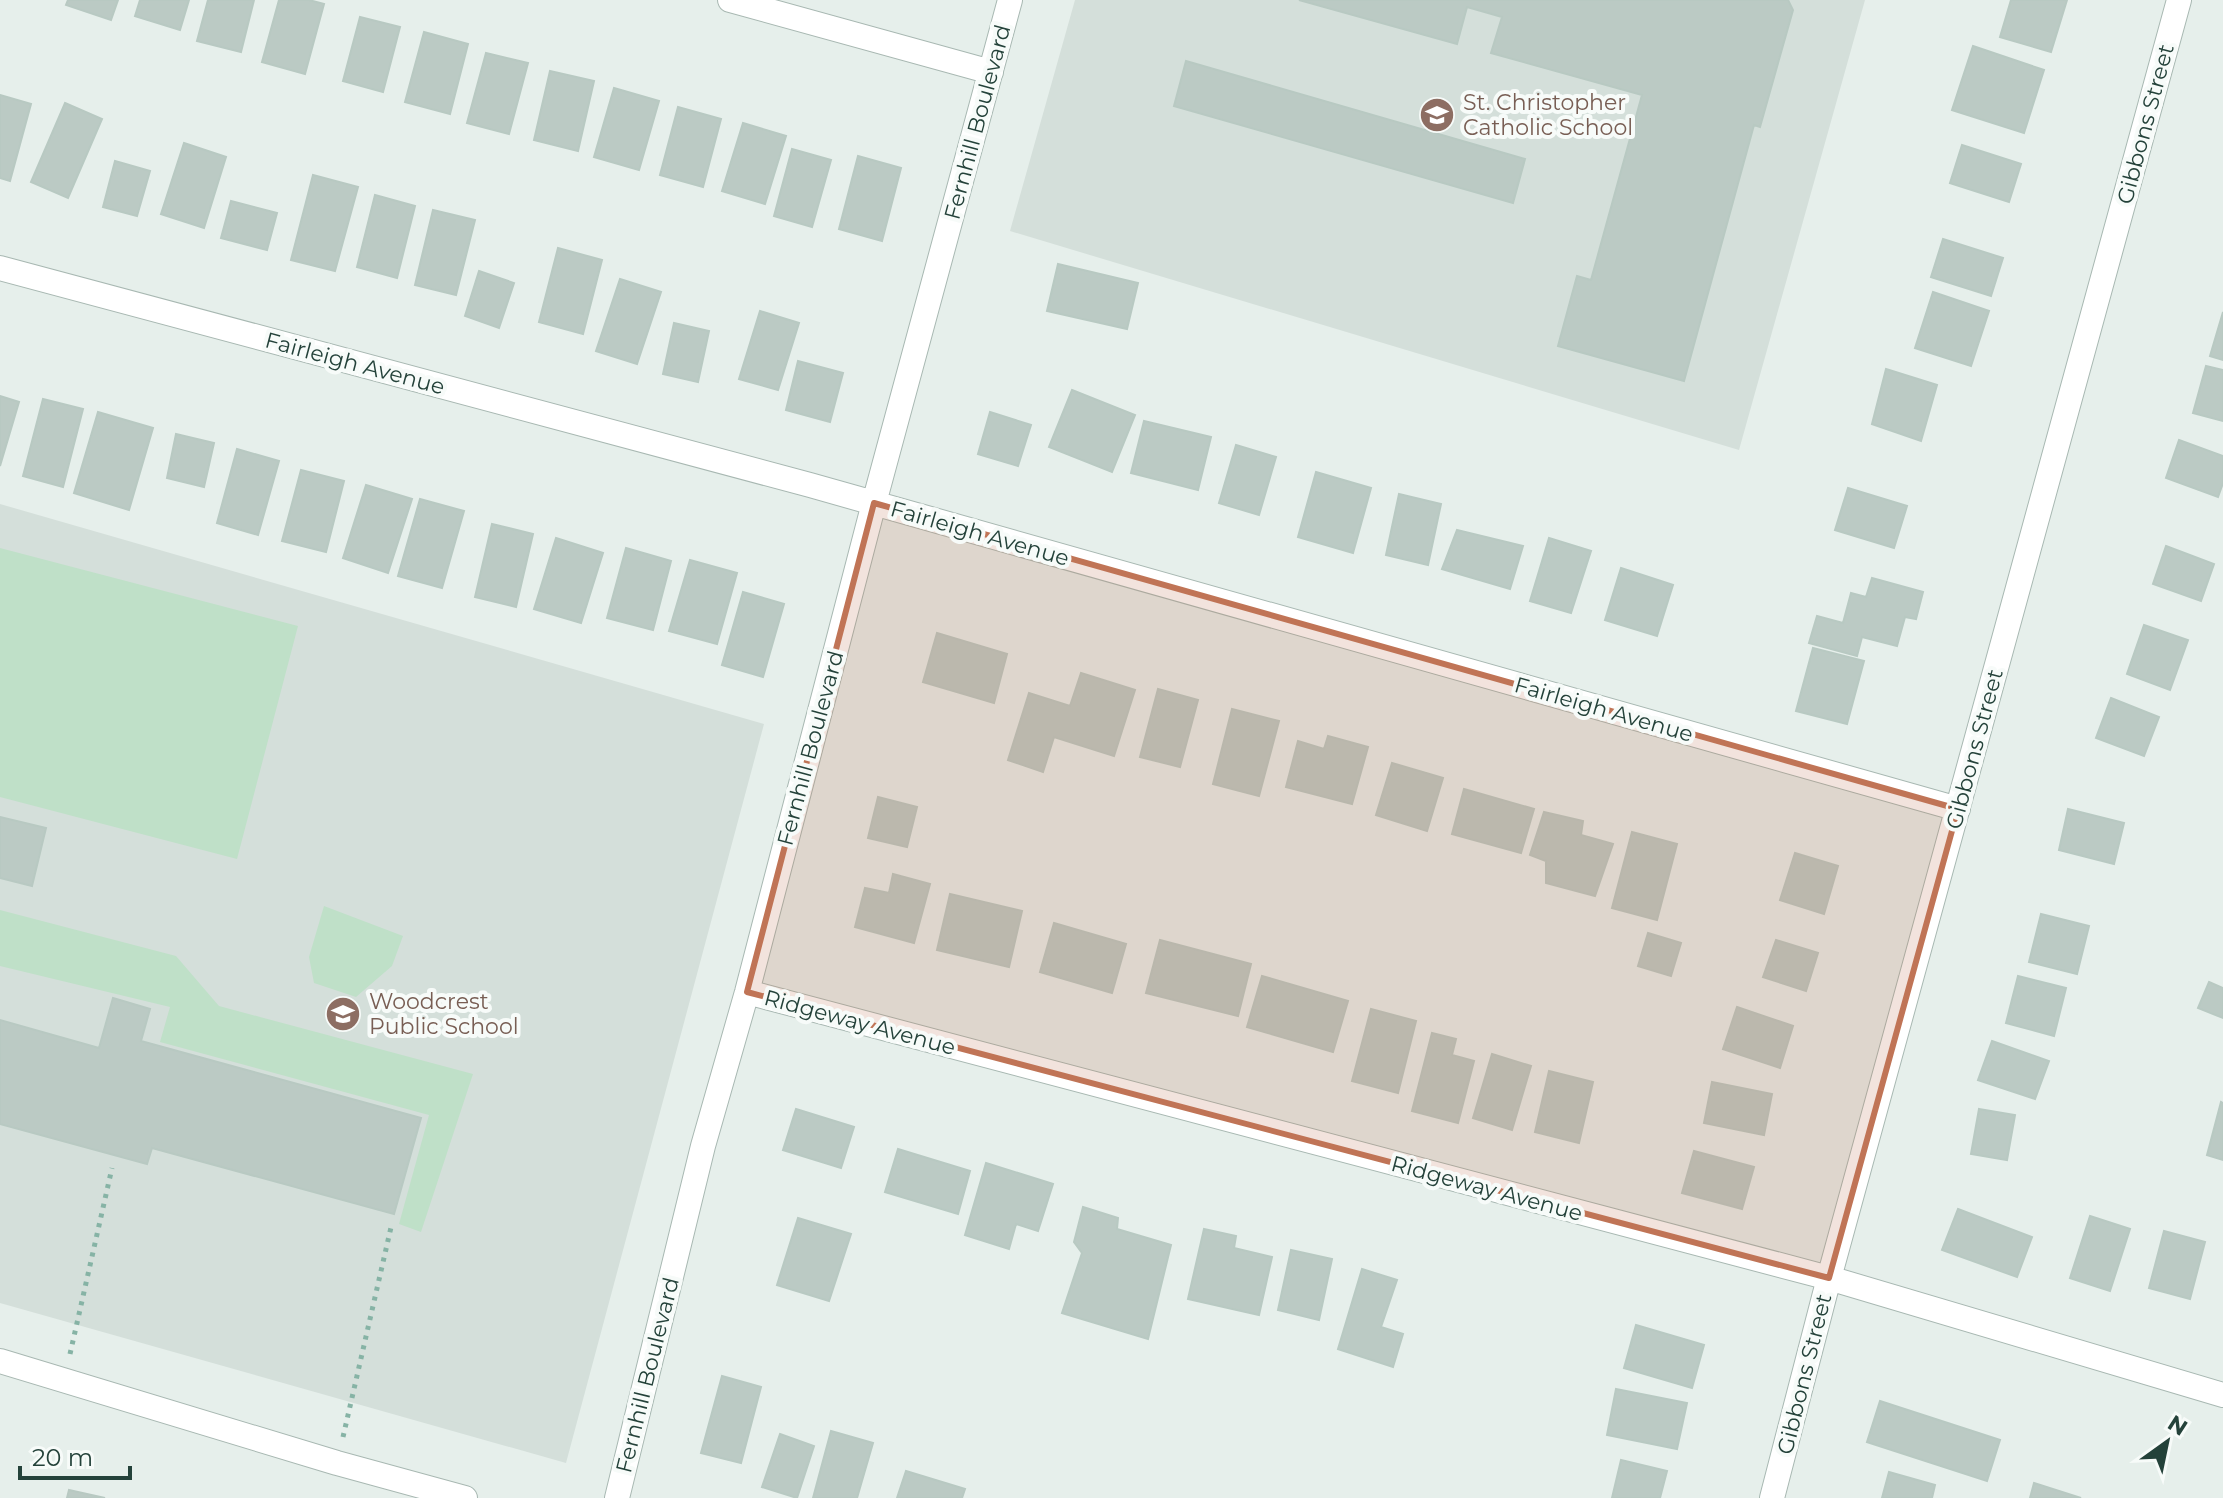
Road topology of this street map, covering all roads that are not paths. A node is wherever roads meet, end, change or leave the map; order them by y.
1 (730, 0) edge
2 (1010, 0) edge
3 (2179, 0) edge
4 (991, 72) junction
5 (0, 268) edge
6 (874, 503) junction
7 (1958, 809) junction
8 (747, 992) junction
9 (1829, 1278) junction
10 (0, 1361) edge
11 (2223, 1395) edge
12 (465, 1498) edge
13 (617, 1498) edge
14 (1772, 1498) edge

1 - 4 street
2 - 4 street, Fernhill Boulevard
3 - 7 street, Gibbons Street
4 - 6 street, Fernhill Boulevard
5 - 6 street, Fairleigh Avenue
6 - 7 street, Fairleigh Avenue
6 - 8 street, Fernhill Boulevard
7 - 9 street, Gibbons Street
8 - 9 street, Ridgeway Avenue
8 - 13 street, Fernhill Boulevard
9 - 11 street, Ridgeway Avenue
9 - 14 street, Gibbons Street
10 - 12 street

